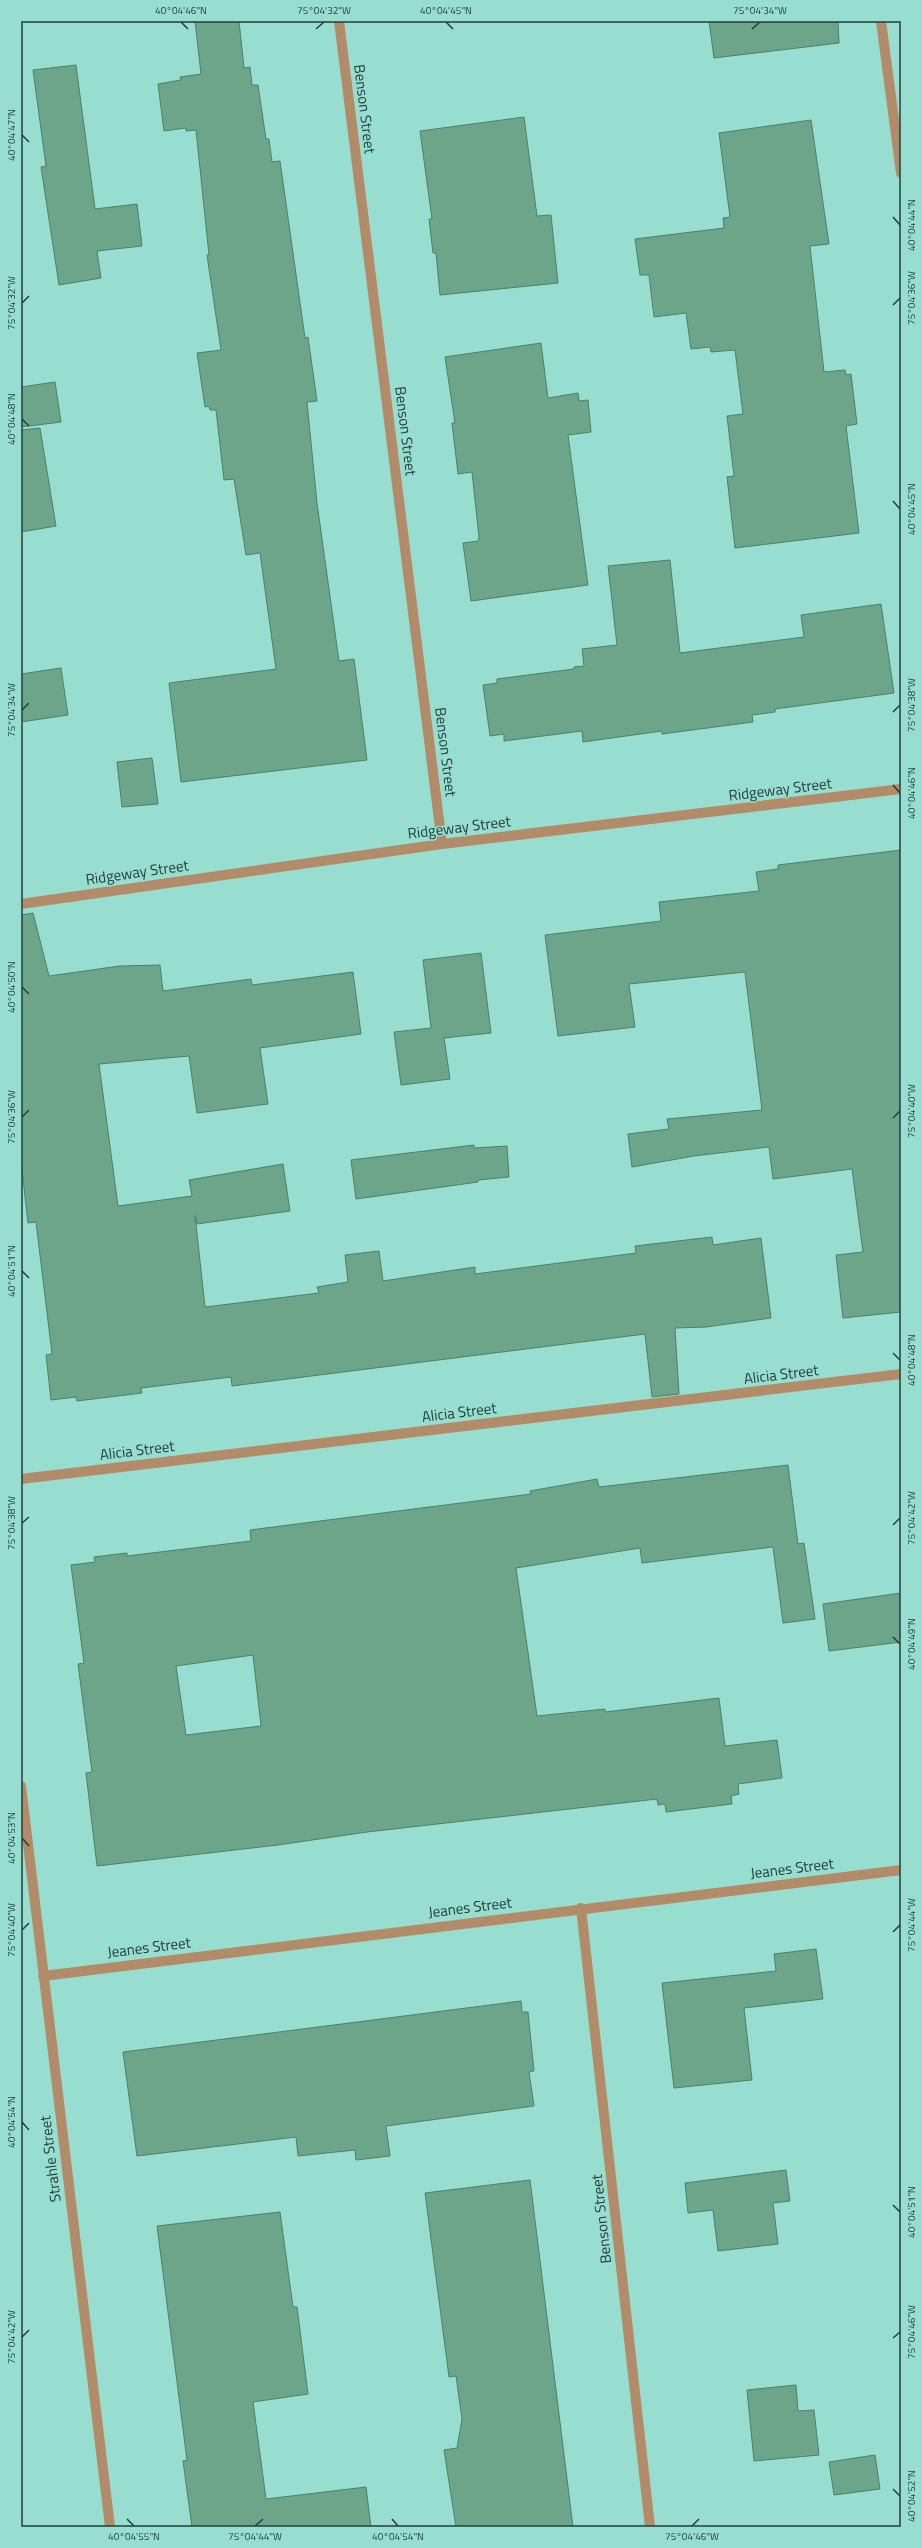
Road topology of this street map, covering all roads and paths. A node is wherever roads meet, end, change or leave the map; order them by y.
1 (339, 21) edge
2 (881, 21) edge
3 (901, 173) edge
4 (901, 789) edge
5 (442, 844) junction
6 (21, 904) edge
7 (901, 1374) edge
8 (21, 1479) edge
9 (21, 1786) edge
10 (901, 1870) edge
11 (581, 1908) junction
12 (43, 1976) junction
13 (110, 2527) edge
14 (650, 2527) edge

1 - 5 street, Benson Street
2 - 3 street
4 - 5 street, Ridgeway Street
5 - 6 street, Ridgeway Street
7 - 8 street, Alicia Street
9 - 12 street, Strahle Street
10 - 11 street, Jeanes Street
11 - 12 street, Jeanes Street
11 - 14 street, Benson Street
12 - 13 street, Strahle Street

